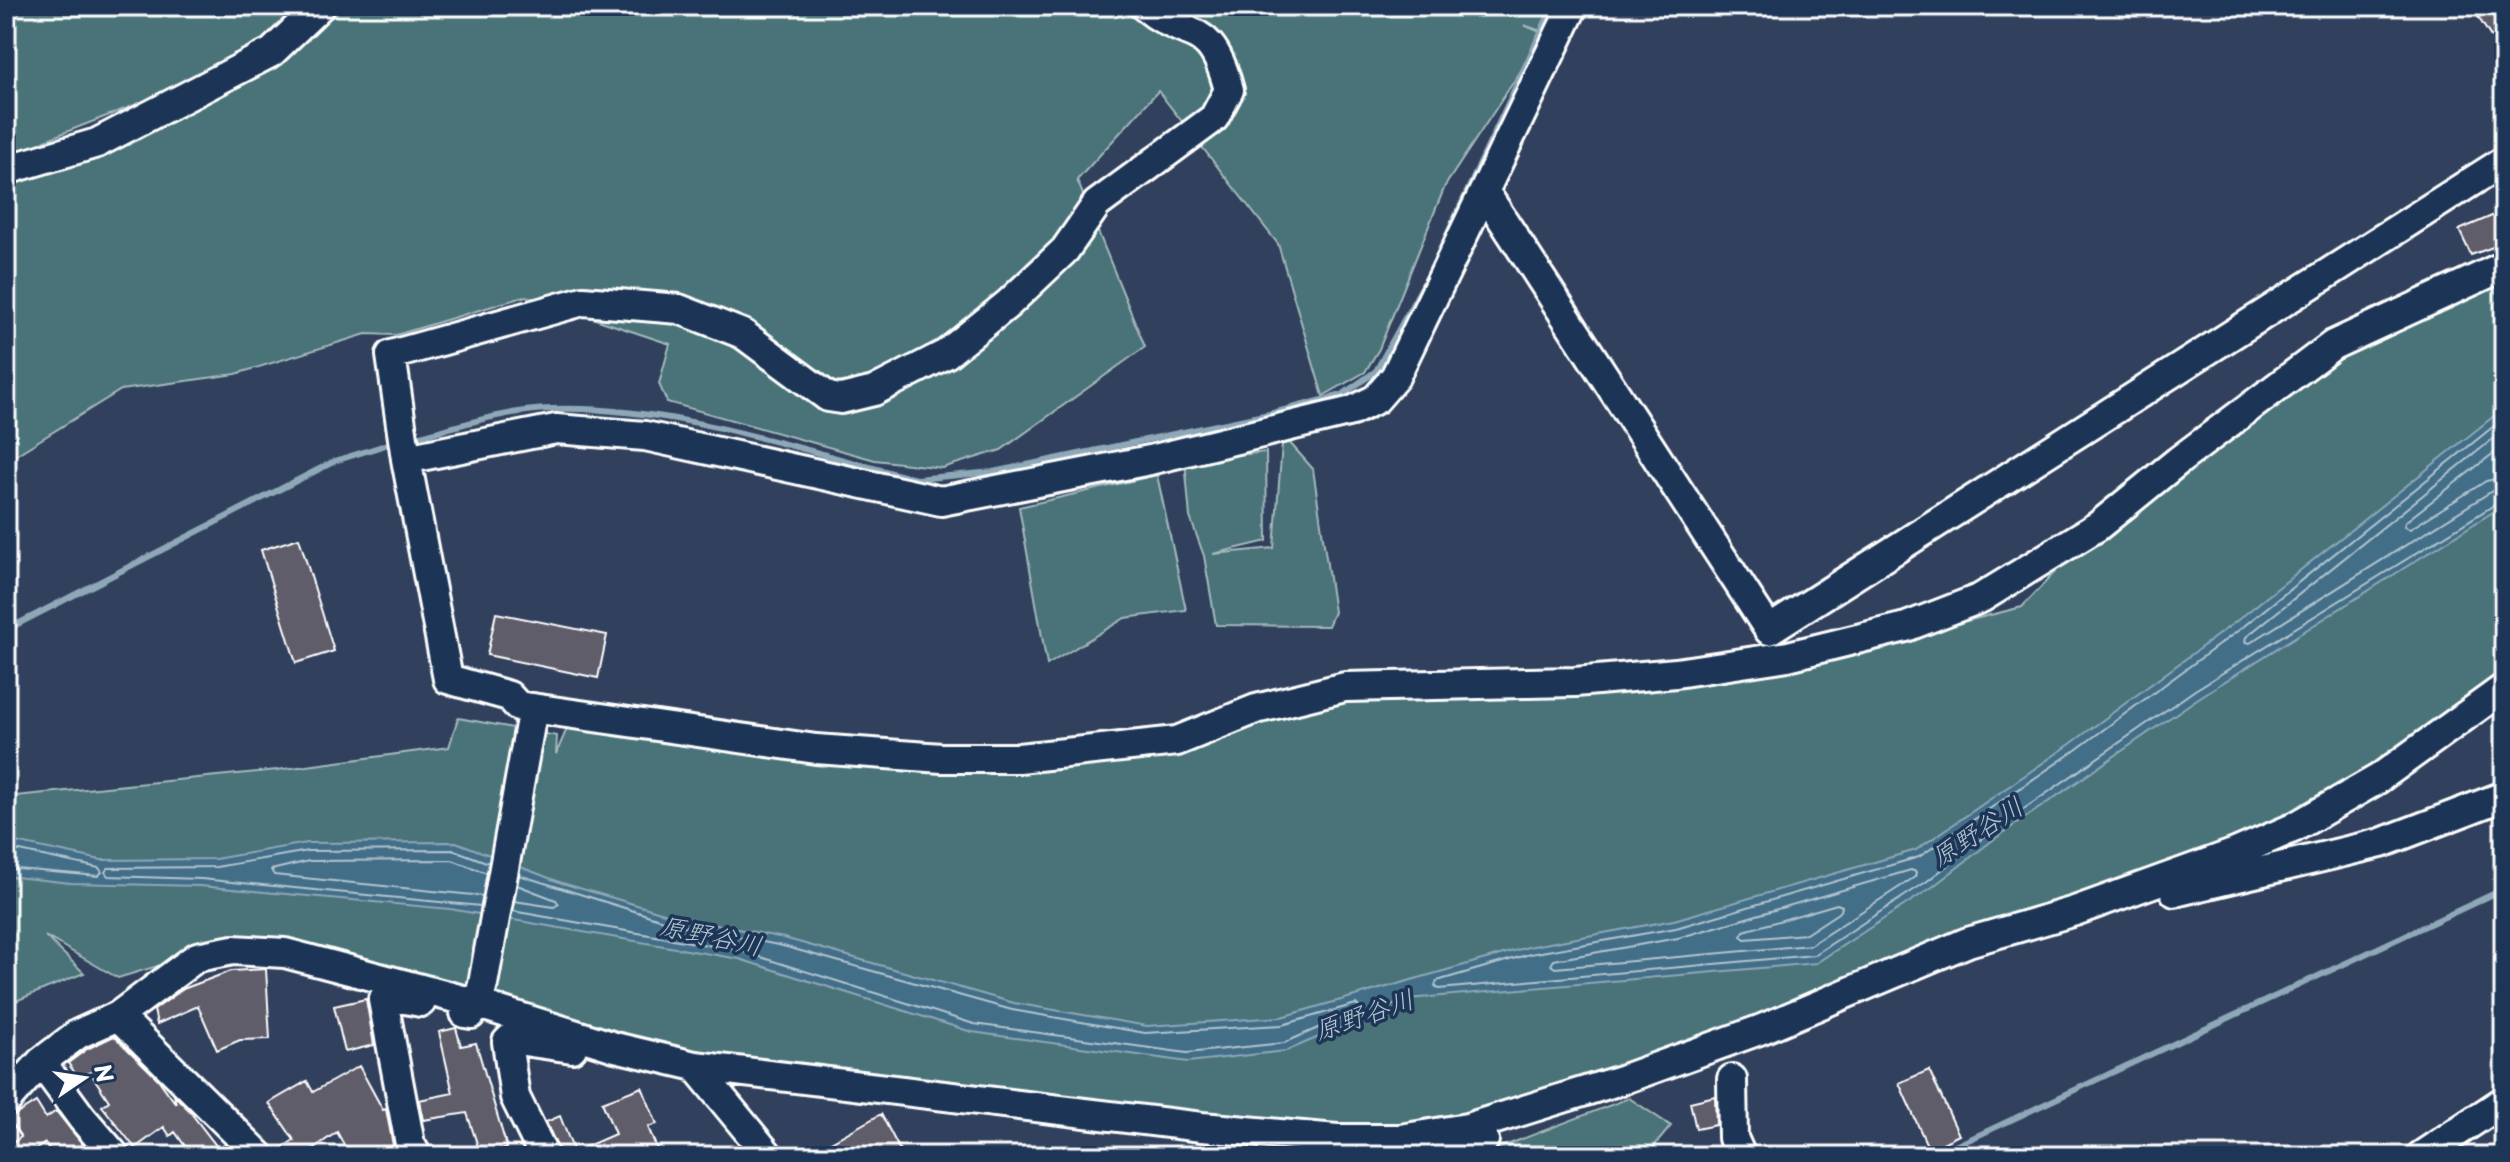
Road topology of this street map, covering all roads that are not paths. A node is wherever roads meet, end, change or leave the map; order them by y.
1 (320, 6) edge
2 (1144, 6) edge
3 (1573, 6) edge
4 (2504, 161) edge
5 (6, 170) edge
6 (1486, 194) junction
7 (2504, 266) edge
8 (406, 459) junction
9 (2504, 688) edge
10 (533, 708) junction
11 (2504, 796) edge
12 (2046, 920) junction
13 (480, 994) junction
14 (118, 1016) junction
15 (615, 1047) junction
16 (41, 1062) junction
17 (695, 1066) junction
18 (1732, 1079) dead end
19 (6, 1101) edge
20 (2504, 1101) edge
21 (1518, 1112) junction
22 (115, 1156) edge
23 (260, 1156) edge
24 (417, 1156) edge
25 (544, 1156) edge
26 (769, 1156) edge
27 (1432, 1156) edge
28 (1741, 1156) edge
29 (2421, 1156) edge

1 - 5 street
2 - 8 street
3 - 6 street
4 - 6 street
6 - 8 street
7 - 10 street
8 - 10 street
9 - 12 street
10 - 13 street
11 - 12 street
12 - 21 street
13 - 14 street
13 - 15 street
13 - 24 street
14 - 16 street
14 - 23 street
15 - 17 street
15 - 25 street
16 - 19 street
16 - 22 street
17 - 21 street
17 - 26 street
18 - 28 street
20 - 29 street
21 - 27 street

